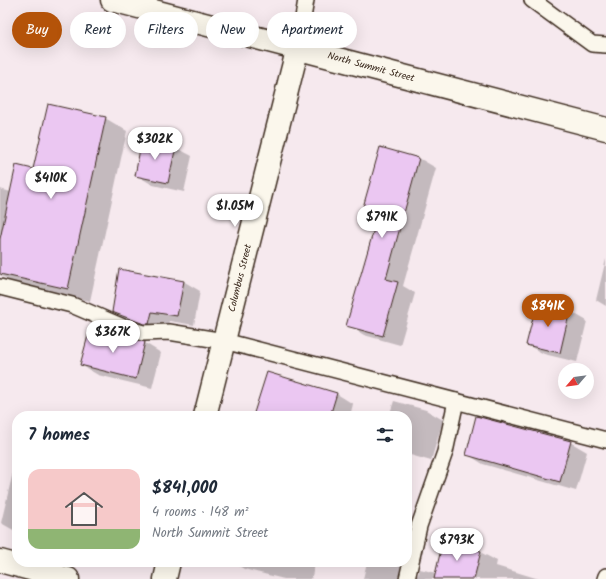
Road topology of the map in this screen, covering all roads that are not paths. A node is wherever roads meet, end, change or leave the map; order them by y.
1 (112, 0) edge
2 (306, 0) edge
3 (532, 0) edge
4 (304, 12) edge
5 (267, 39) edge
6 (606, 45) edge
7 (298, 48) edge
8 (302, 48) edge
9 (606, 129) edge
10 (0, 287) edge
11 (224, 341) junction
12 (456, 401) junction
13 (206, 411) edge
14 (606, 440) edge
15 (412, 557) edge
16 (0, 561) edge
17 (12, 564) edge
18 (23, 567) edge
19 (168, 567) edge
20 (410, 567) edge
21 (606, 576) edge
22 (68, 579) edge
23 (165, 579) edge
24 (407, 579) edge
25 (605, 579) edge

1 - 5 main road, North Summit Street
2 - 4 lane
3 - 6 lane
7 - 11 main road, Columbus Street
8 - 9 main road, North Summit Street
10 - 11 lane
11 - 12 lane
11 - 13 main road, Columbus Street
12 - 14 lane
12 - 15 lane
16 - 17 main road
18 - 22 main road
19 - 23 main road
20 - 24 lane
21 - 25 lane

